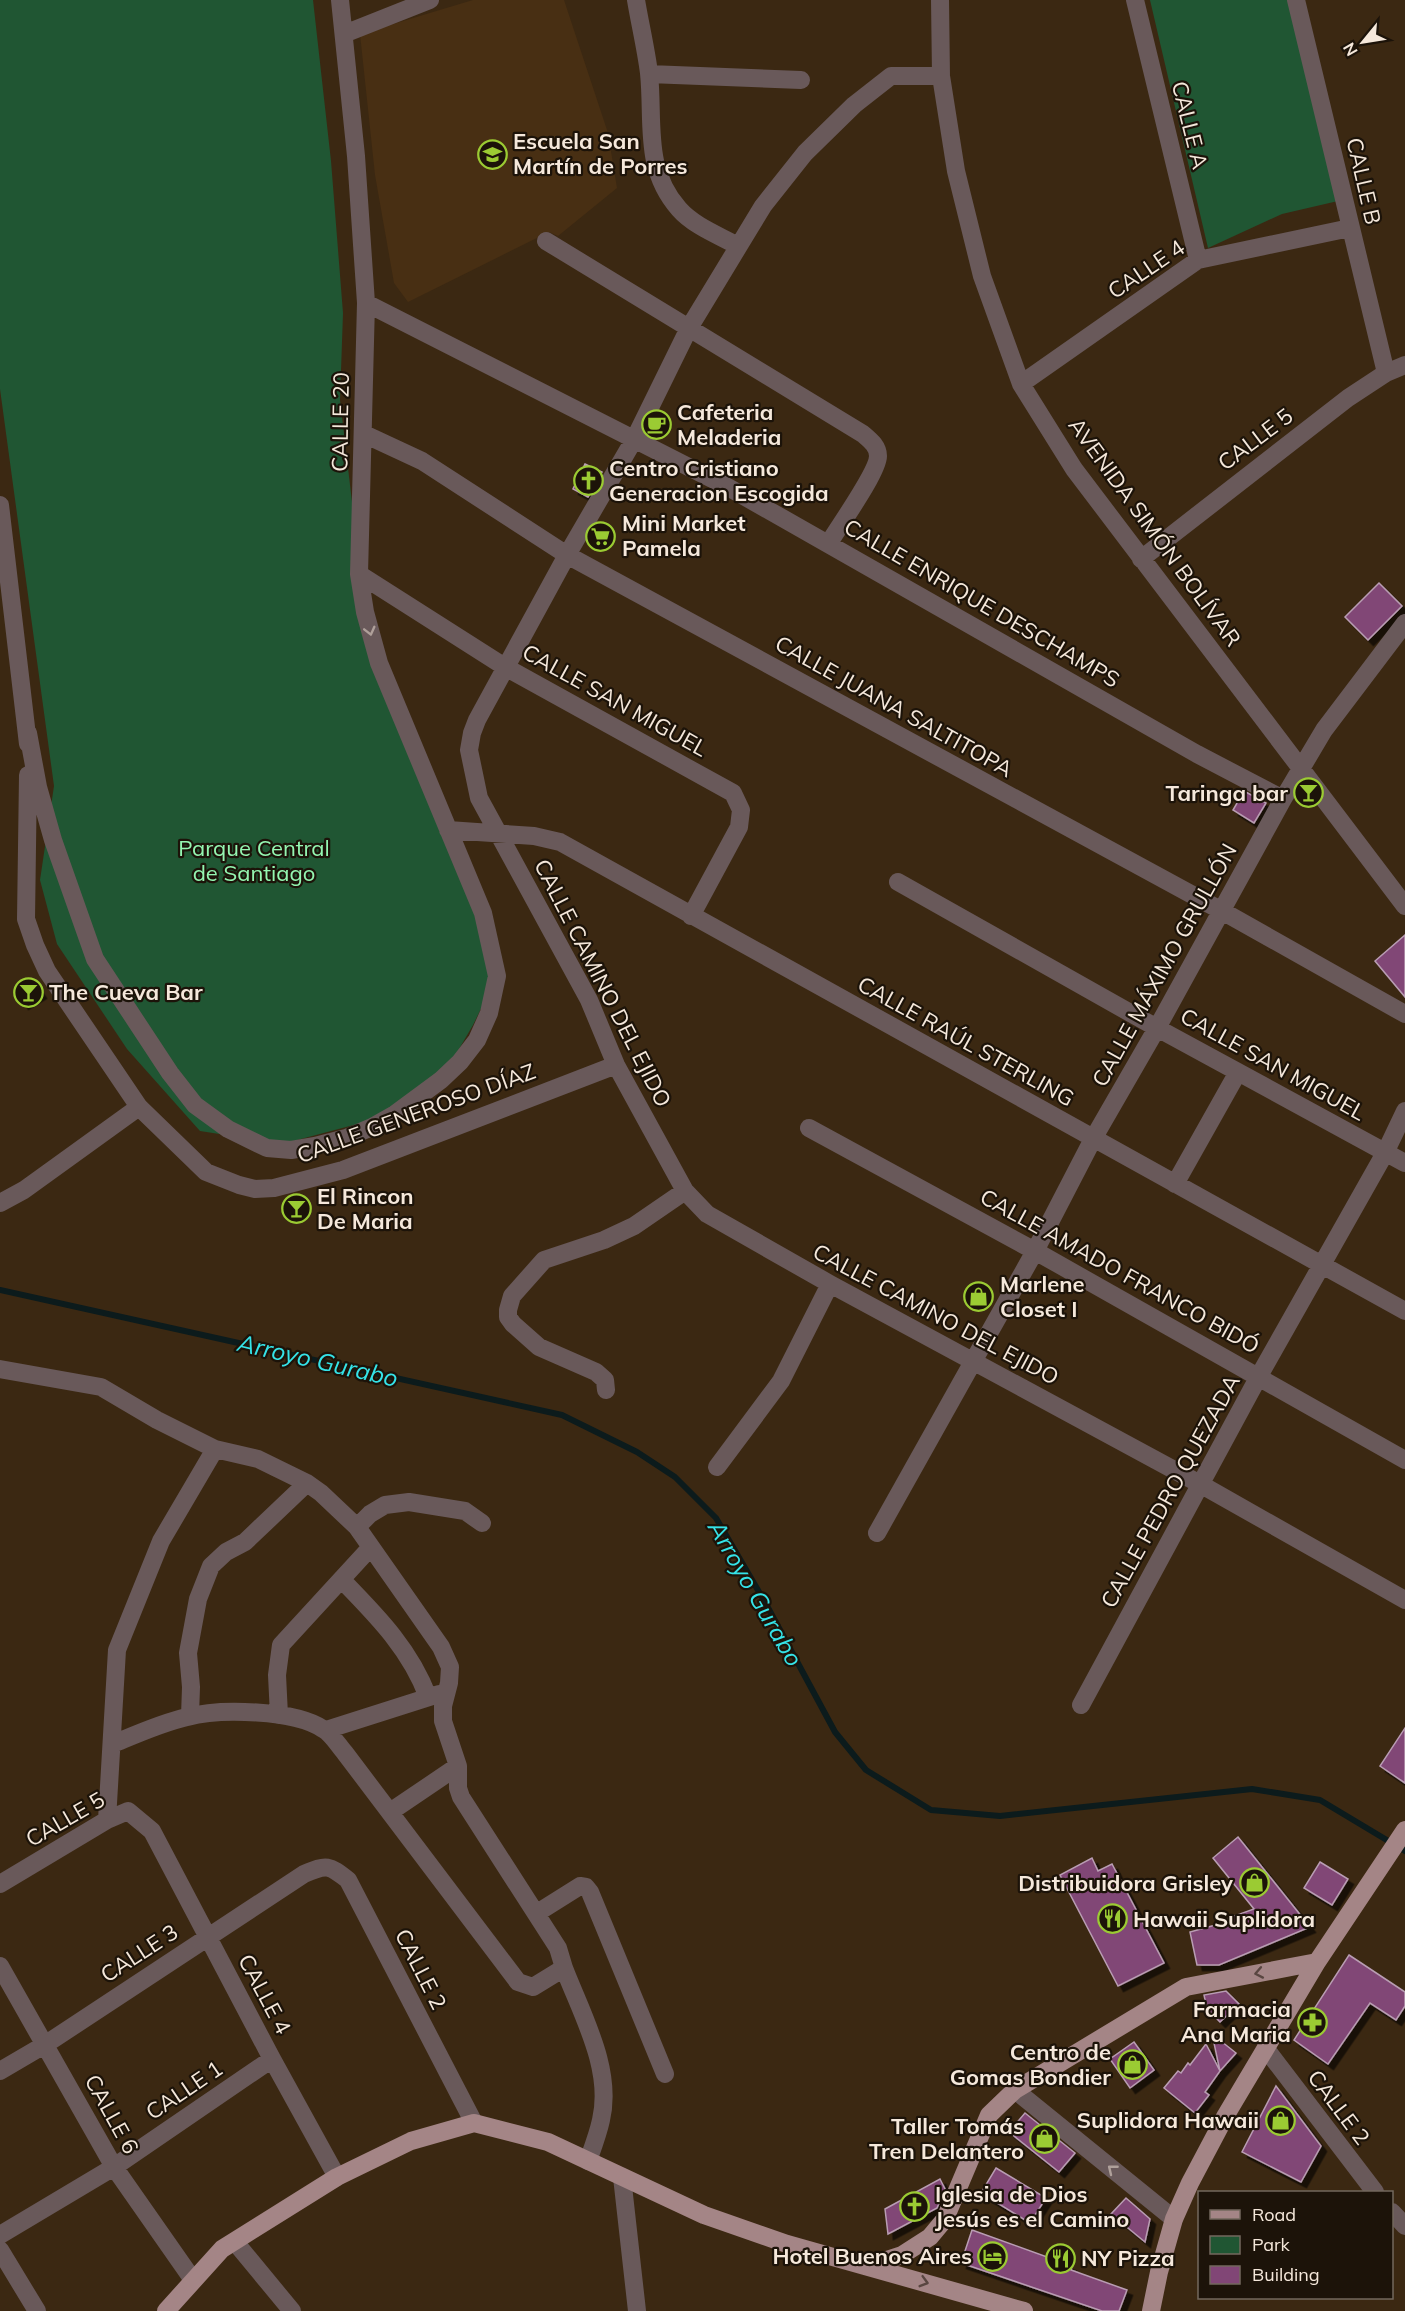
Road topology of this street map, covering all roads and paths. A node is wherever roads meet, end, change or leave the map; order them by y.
1 (340, 0) edge
2 (430, 0) edge
3 (636, 0) edge
4 (940, 0) edge
5 (1135, 0) edge
6 (1296, 0) edge
7 (344, 34) junction
8 (649, 74) junction
9 (941, 76) junction
10 (801, 80) dead end
11 (1350, 228) junction
12 (546, 241) dead end
13 (738, 246) junction
14 (1198, 260) junction
15 (366, 303) junction
16 (689, 328) junction
17 (1405, 365) edge
18 (1386, 373) junction
19 (1021, 384) junction
20 (364, 434) junction
21 (635, 438) junction
22 (0, 505) edge
23 (829, 543) junction
24 (567, 555) junction
25 (1141, 559) junction
26 (359, 574) junction
27 (1405, 623) edge
28 (505, 667) junction
29 (28, 733) junction
30 (1302, 768) junction
31 (1283, 799) junction
32 (448, 830) junction
33 (497, 833) junction
34 (898, 882) dead end
35 (1405, 906) edge
36 (1222, 911) junction
37 (691, 915) junction
38 (1405, 1014) edge
39 (1157, 1028) junction
40 (616, 1065) junction
41 (1238, 1072) junction
42 (139, 1107) junction
43 (1405, 1111) edge
44 (809, 1128) dead end
45 (1093, 1139) junction
46 (1385, 1153) junction
47 (1405, 1163) edge
48 (1175, 1184) junction
49 (685, 1191) junction
50 (0, 1203) edge
51 (1035, 1251) junction
52 (1322, 1264) junction
53 (830, 1284) junction
54 (1405, 1311) edge
55 (973, 1361) junction
56 (0, 1369) edge
57 (1259, 1376) junction
58 (606, 1390) dead end
59 (215, 1449) junction
60 (1405, 1460) edge
61 (717, 1467) dead end
62 (307, 1483) junction
63 (1200, 1484) junction
64 (482, 1523) dead end
65 (357, 1527) junction
66 (877, 1533) dead end
67 (371, 1547) junction
68 (342, 1580) junction
69 (1405, 1600) edge
70 (447, 1691) junction
71 (428, 1697) junction
72 (1081, 1705) dead end
73 (279, 1714) junction
74 (190, 1716) junction
75 (326, 1730) junction
76 (113, 1744) junction
77 (458, 1766) junction
78 (390, 1812) junction
79 (107, 1820) junction
80 (1405, 1830) edge
81 (152, 1832) joint
82 (304, 1874) joint
83 (0, 1884) edge
84 (537, 1913) junction
85 (208, 1937) junction
86 (1317, 1962) junction
87 (0, 1966) edge
88 (564, 1968) junction
89 (45, 2044) junction
90 (1266, 2049) junction
91 (272, 2059) junction
92 (0, 2071) edge
93 (665, 2074) dead end
94 (1015, 2090) junction
95 (474, 2123) junction
96 (588, 2161) junction
97 (114, 2167) junction
98 (337, 2177) junction
99 (622, 2177) junction
100 (1373, 2191) edge
101 (1393, 2213) edge
102 (1174, 2219) junction
103 (1405, 2226) edge
104 (0, 2235) edge
105 (235, 2242) junction
106 (0, 2250) edge
107 (868, 2266) junction
108 (193, 2280) junction
109 (37, 2311) edge
110 (166, 2311) edge
111 (292, 2311) edge
112 (637, 2311) edge
113 (1024, 2311) edge
114 (1151, 2311) edge

1 - 7 street, CALLE 20
2 - 7 street
3 - 8 street
4 - 9 street, AVENIDA SIMÓN BOLÍVAR
5 - 14 street, CALLE A
6 - 11 street, CALLE B
7 - 15 street, CALLE 20
8 - 10 street
8 - 13 street
9 - 13 street, CALLE CAMINO DEL EJIDO
9 - 19 street, AVENIDA SIMÓN BOLÍVAR
11 - 14 street, CALLE 4
11 - 18 street, CALLE B
12 - 16 street
13 - 16 street, CALLE CAMINO DEL EJIDO
14 - 19 street, CALLE 4
15 - 20 street, CALLE 20
15 - 21 street, CALLE ENRIQUE DESCHAMPS
16 - 21 street, CALLE CAMINO DEL EJIDO
16 - 23 street
17 - 18 street, CALLE 5
18 - 25 street, CALLE 5
19 - 25 street, AVENIDA SIMÓN BOLÍVAR
20 - 24 street, CALLE JUANA SALTITOPA
20 - 26 street, CALLE 20
21 - 23 street, CALLE ENRIQUE DESCHAMPS
21 - 24 street, CALLE CAMINO DEL EJIDO
22 - 29 street, CALLE GENEROSO DÍAZ
23 - 31 street, CALLE ENRIQUE DESCHAMPS
24 - 28 street, CALLE CAMINO DEL EJIDO
24 - 36 street, CALLE JUANA SALTITOPA
25 - 30 street, AVENIDA SIMÓN BOLÍVAR
26 - 28 street, CALLE SAN MIGUEL
26 -> 32 street, CALLE 20
27 - 30 street, CALLE MÁXIMO GRULLÓN
28 - 33 street, CALLE CAMINO DEL EJIDO
28 - 37 street, CALLE SAN MIGUEL
29 - 32 street, CALLE 20
29 - 42 street, CALLE GENEROSO DÍAZ
30 - 31 street, CALLE MÁXIMO GRULLÓN
30 - 35 street, AVENIDA SIMÓN BOLÍVAR
31 - 36 street, CALLE MÁXIMO GRULLÓN
32 - 33 street, CALLE RAÚL STERLING
33 - 37 street, CALLE RAÚL STERLING
33 - 40 street, CALLE CAMINO DEL EJIDO
34 - 39 street, CALLE SAN MIGUEL
36 - 38 street, CALLE JUANA SALTITOPA
36 - 39 street, CALLE MÁXIMO GRULLÓN
37 - 45 street, CALLE RAÚL STERLING
39 - 41 street, CALLE SAN MIGUEL
39 - 45 street, CALLE MÁXIMO GRULLÓN
40 - 42 street, CALLE GENEROSO DÍAZ
40 - 49 street, CALLE CAMINO DEL EJIDO
41 - 46 street, CALLE SAN MIGUEL
41 - 48 street
42 - 50 street
43 - 46 street, CALLE PEDRO QUEZADA
44 - 51 street, CALLE AMADO FRANCO BIDÓ
45 - 48 street, CALLE RAÚL STERLING
45 - 51 street, CALLE MÁXIMO GRULLÓN
46 - 47 street, CALLE SAN MIGUEL
46 - 52 street, CALLE PEDRO QUEZADA
48 - 52 street, CALLE RAÚL STERLING
49 - 53 street, CALLE CAMINO DEL EJIDO
49 - 58 street
51 - 55 street, CALLE MÁXIMO GRULLÓN
51 - 57 street, CALLE AMADO FRANCO BIDÓ
52 - 54 street, CALLE RAÚL STERLING
52 - 57 street, CALLE PEDRO QUEZADA
53 - 55 street, CALLE CAMINO DEL EJIDO
53 - 61 street
55 - 63 street, CALLE CAMINO DEL EJIDO
55 - 66 street, CALLE MÁXIMO GRULLÓN
56 - 59 street
57 - 60 street, CALLE AMADO FRANCO BIDÓ
57 - 63 street, CALLE PEDRO QUEZADA
59 - 62 street
59 - 76 street
62 - 65 street
62 - 74 street
63 - 69 street, CALLE CAMINO DEL EJIDO
63 - 72 street, CALLE PEDRO QUEZADA
64 - 65 street
65 - 67 street
67 - 68 street
67 - 70 street
68 - 71 street
68 - 73 street
70 - 71 street
70 - 77 street
71 - 75 street
73 - 74 street
73 - 75 street
74 - 76 street
75 - 78 street
76 - 79 street
77 - 78 street
77 - 84 street
78 - 88 street
79 - 81 street, CALLE 5
79 - 83 street, CALLE 5
80 - 86 main road
81 - 85 street, CALLE 4
82 - 85 street, CALLE 3
82 - 95 street, CALLE 2
84 - 88 street
84 - 93 street
85 - 89 street, CALLE 3
85 - 91 street, CALLE 4
86 - 90 main road
86 -> 94 main road
87 - 89 street, CALLE 6
88 - 96 street
89 - 92 street, CALLE 3
89 - 97 street, CALLE 6
90 - 100 street, CALLE 2
90 - 102 main road
91 - 97 street, CALLE 1
91 - 98 street, CALLE 4
102 -> 94 street
94 - 107 main road
95 - 96 main road
95 - 98 main road
96 - 99 main road
97 - 104 street, CALLE 1
97 - 108 street, CALLE 6
98 - 105 main road
99 - 107 main road
99 - 112 street
101 - 103 street
102 - 114 main road
105 - 108 main road
105 - 111 street
106 - 109 street
107 -> 113 main road
108 - 110 main road

